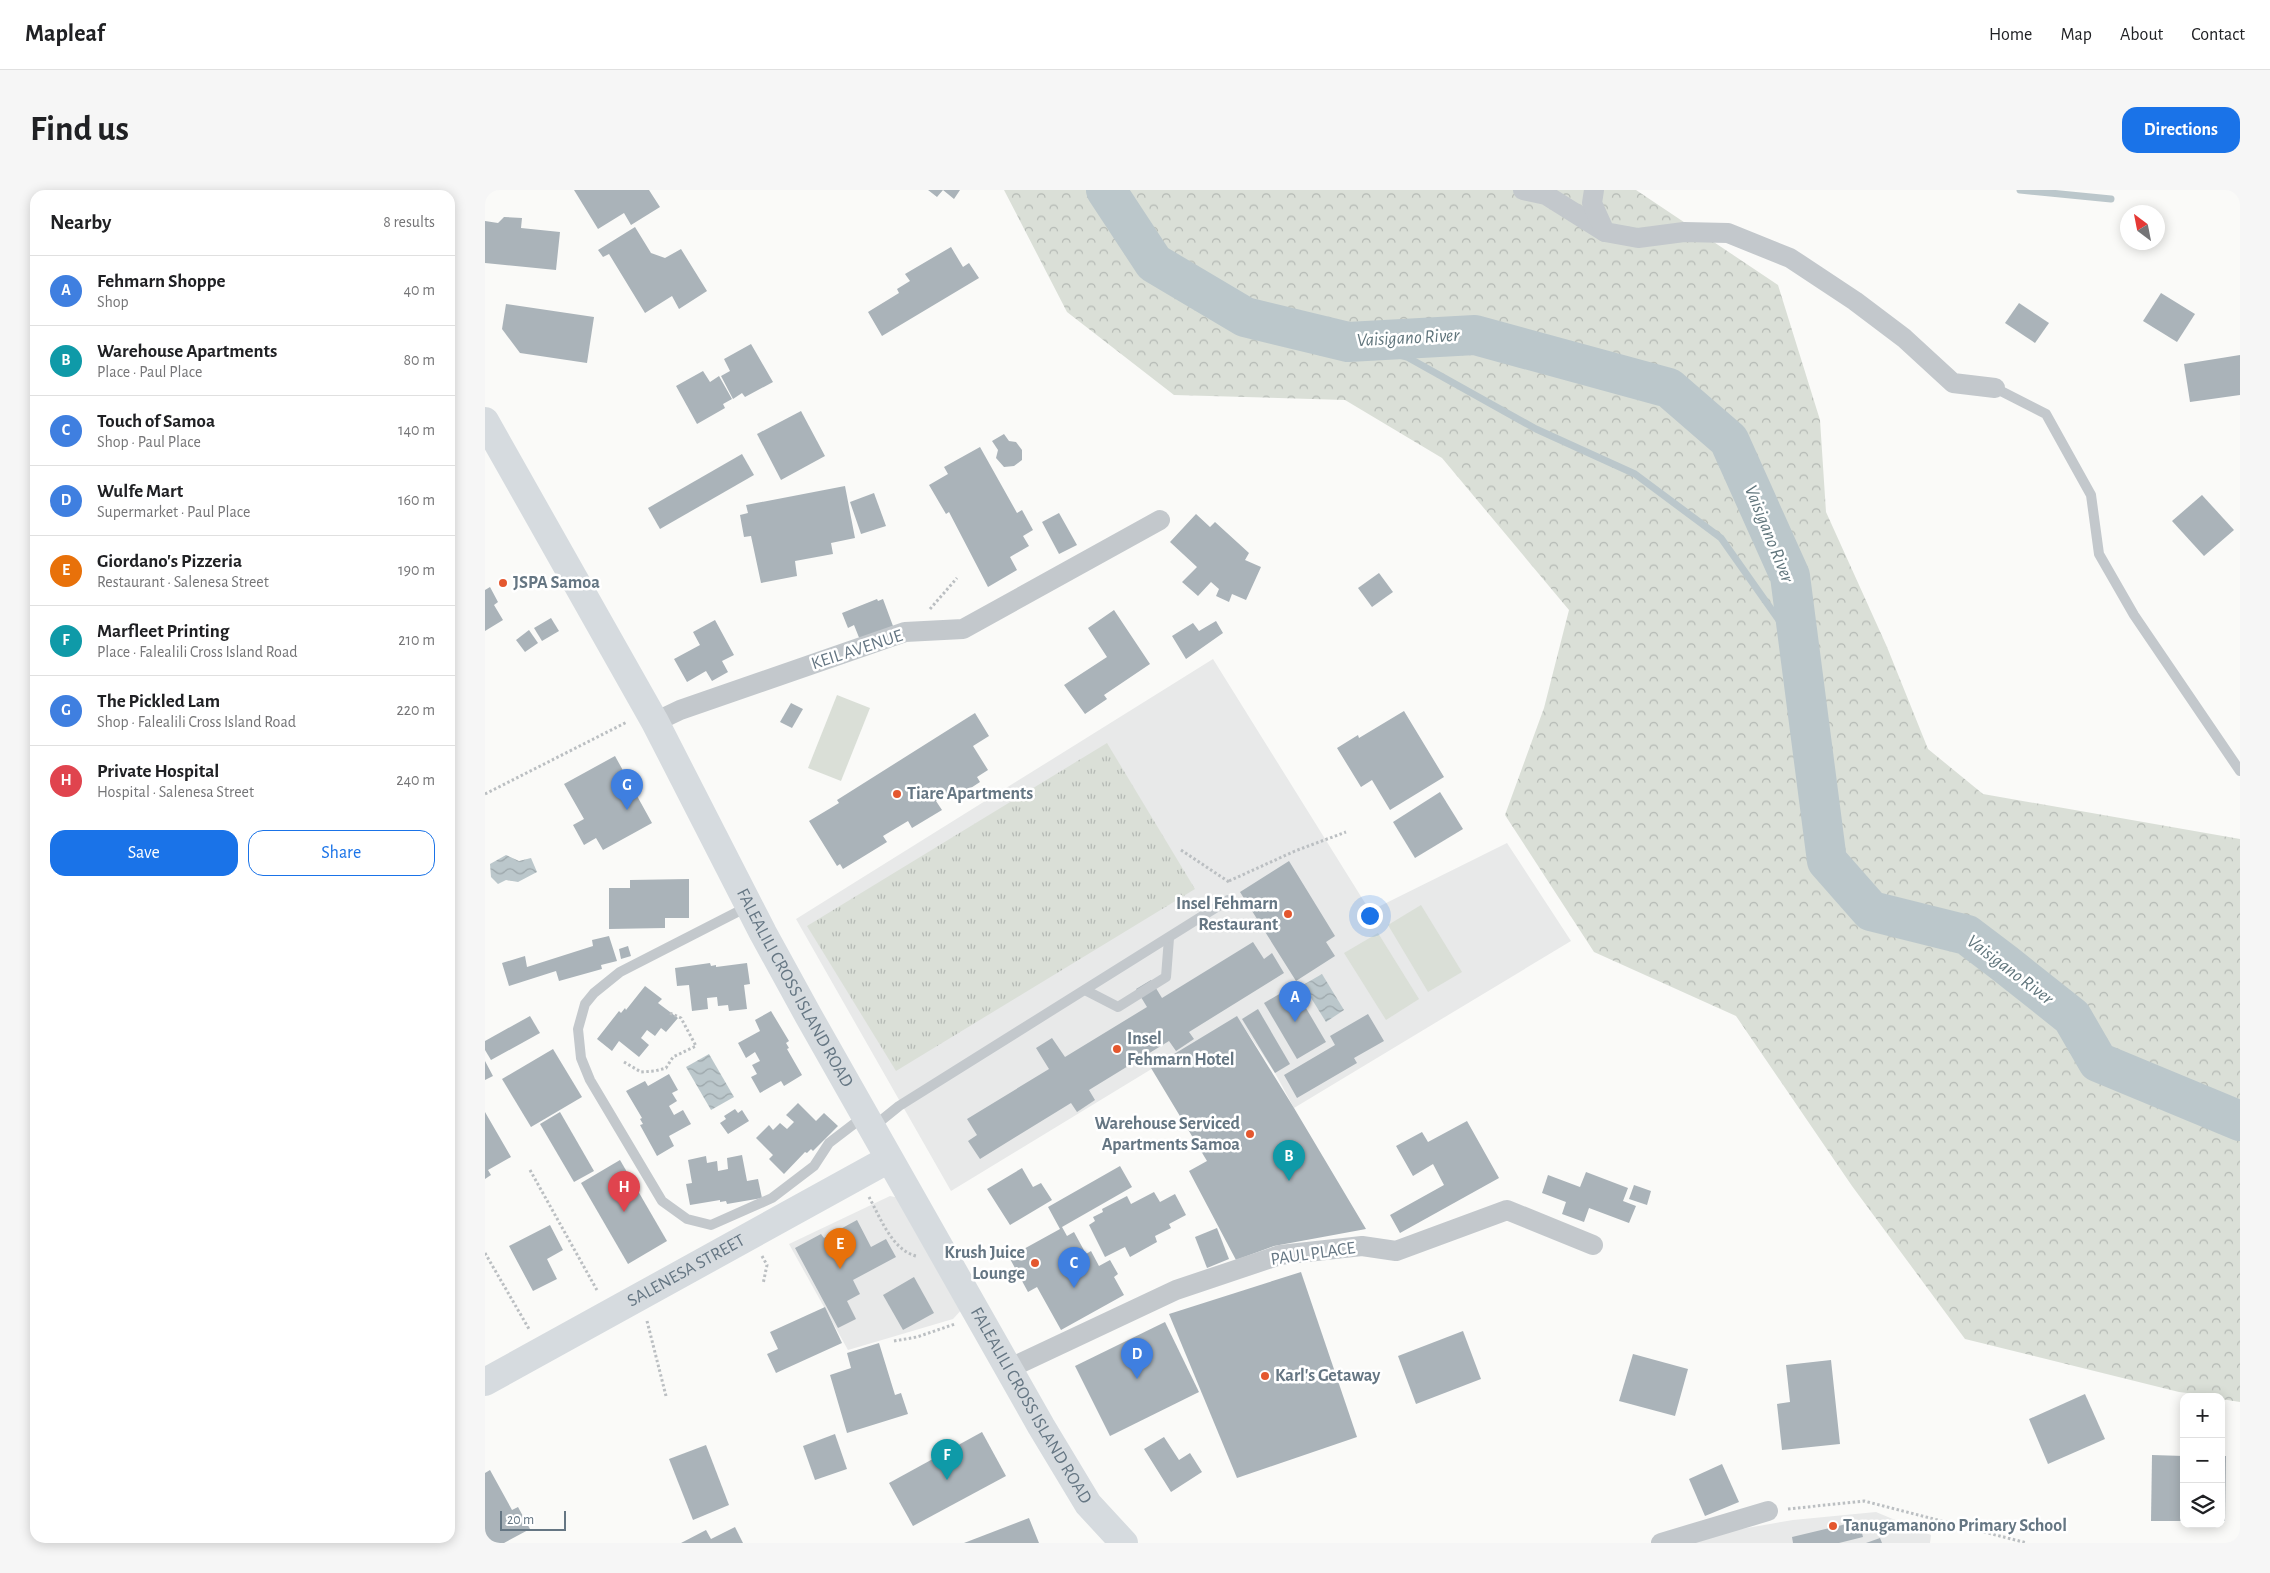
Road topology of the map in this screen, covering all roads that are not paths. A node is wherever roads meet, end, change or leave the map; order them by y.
1 (1523, 190) edge
2 (1594, 190) edge
3 (1605, 232) junction
4 (1995, 388) joint
5 (485, 420) edge
6 (1160, 520) dead end
7 (652, 716) junction
8 (2240, 771) edge
9 (1228, 900) road end
10 (750, 906) junction
11 (1169, 938) junction
12 (1085, 990) junction
13 (869, 1122) junction
14 (889, 1159) junction
15 (1593, 1245) dead end
16 (1010, 1368) junction
17 (485, 1382) edge
18 (1768, 1511) road end
19 (1124, 1543) edge
20 (1661, 1543) edge

1 - 3 street
2 - 3 street
3 - 4 street
4 - 8 lane
5 - 7 main road, FALEALILI CROSS ISLAND ROAD
6 - 7 street, KEIL AVENUE
7 - 10 main road, FALEALILI CROSS ISLAND ROAD
9 - 11 lane
10 - 13 main road, FALEALILI CROSS ISLAND ROAD
10 - 13 lane
11 - 12 lane
11 - 12 lane
12 - 13 lane
13 - 14 main road, FALEALILI CROSS ISLAND ROAD
14 - 16 main road, FALEALILI CROSS ISLAND ROAD
14 - 17 main road, SALENESA STREET
15 - 16 street, PAUL PLACE
16 - 19 main road, FALEALILI CROSS ISLAND ROAD
18 - 20 street

